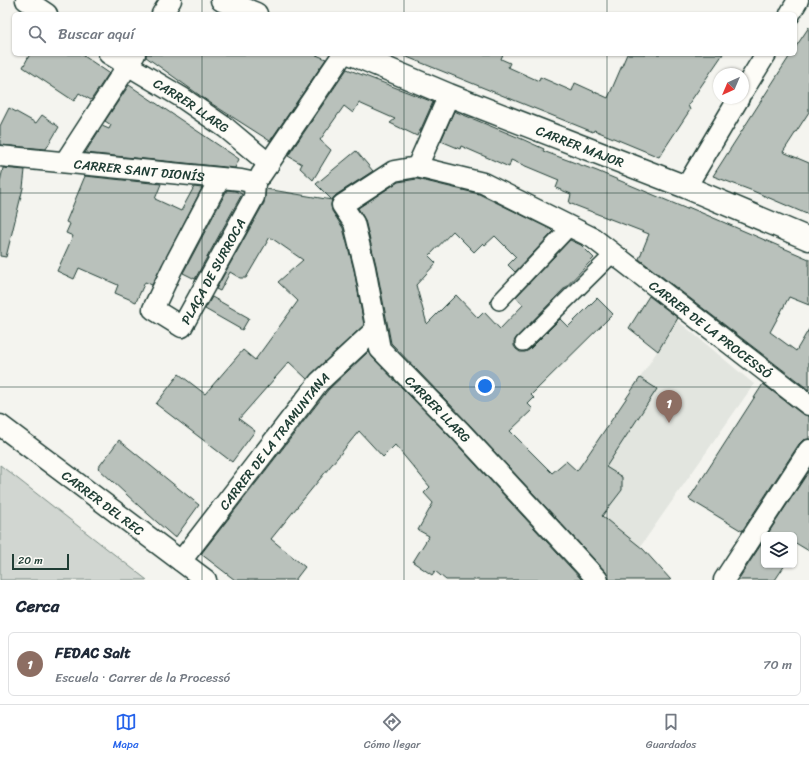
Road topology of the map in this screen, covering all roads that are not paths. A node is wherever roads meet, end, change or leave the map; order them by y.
1 (26, 0) edge
2 (171, 0) edge
3 (222, 0) edge
4 (798, 0) edge
5 (44, 12) edge
6 (163, 12) edge
7 (251, 12) edge
8 (791, 12) edge
9 (117, 56) edge
10 (342, 56) edge
11 (357, 56) edge
12 (765, 56) edge
13 (132, 60) edge
14 (749, 81) edge
15 (449, 95) junction
16 (735, 104) edge
17 (0, 156) edge
18 (65, 162) junction
19 (269, 164) junction
20 (417, 167) junction
21 (220, 178) junction
22 (255, 183) junction
23 (686, 187) junction
24 (570, 227) junction
25 (809, 238) edge
26 (613, 254) junction
27 (499, 302) dead end
28 (376, 329) junction
29 (523, 343) dead end
30 (809, 405) edge
31 (0, 425) edge
32 (809, 450) edge
33 (181, 561) junction
34 (206, 580) edge
35 (598, 580) edge
36 (724, 580) edge

1 - 5 street
2 - 6 street
3 - 7 street
4 - 8 street
9 - 13 street, CARRER LLARG
10 - 19 street
11 - 15 street, CARRER MAJOR
12 - 14 street
13 - 18 street
13 - 19 street, CARRER LLARG
15 - 20 street
15 - 23 street, CARRER MAJOR
16 - 23 street
17 - 18 street, CARRER SANT DIONÍS
18 - 21 street, CARRER SANT DIONÍS
19 - 22 street
20 - 24 street, CARRER DE LA PROCESSÓ
20 - 28 street, CARRER LLARG
21 - 22 street, CARRER SANT DIONÍS
21 - 22 street, PLAÇA DE SURROCA
23 - 25 street, CARRER MAJOR
24 - 26 street, CARRER DE LA PROCESSÓ
24 - 27 street
26 - 29 street
26 - 30 street, CARRER DE LA PROCESSÓ
28 - 33 street, CARRER DE LA TRAMUNTANA
28 - 35 street, CARRER LLARG
31 - 33 street, CARRER DEL REC
32 - 36 street
33 - 34 street, CARRER DEL REC

